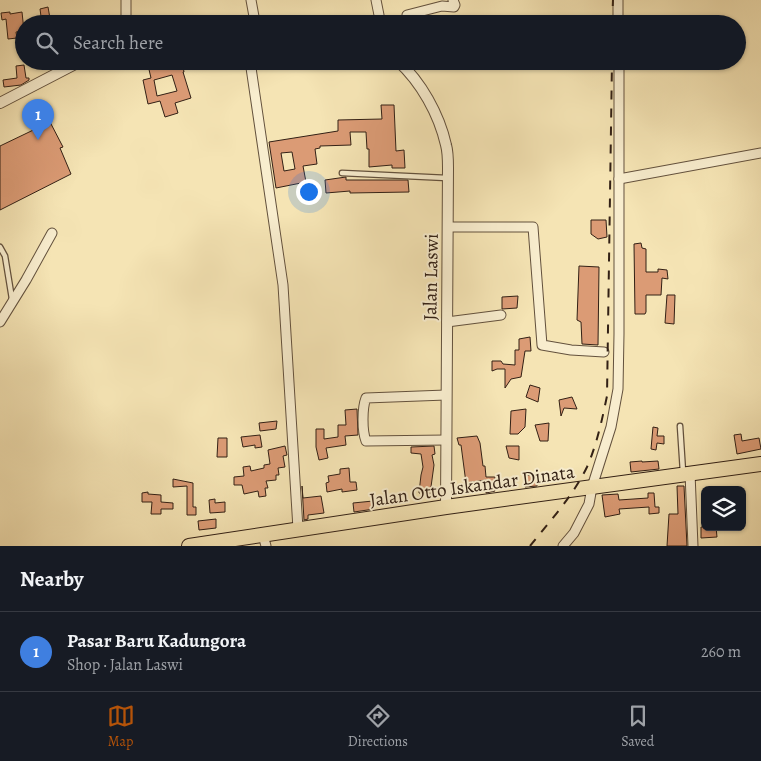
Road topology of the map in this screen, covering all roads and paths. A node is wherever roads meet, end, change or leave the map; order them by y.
1 (126, 0) edge
2 (251, 0) edge
3 (376, 0) edge
4 (453, 0) edge
5 (618, 0) edge
6 (126, 15) edge
7 (254, 15) edge
8 (379, 15) edge
9 (407, 15) dead end
10 (618, 15) edge
11 (64, 70) edge
12 (251, 70) edge
13 (407, 70) edge
14 (619, 70) edge
15 (0, 103) edge
16 (761, 153) edge
17 (342, 173) dead end
18 (448, 178) junction
19 (619, 180) junction
20 (448, 227) junction
21 (52, 233) dead end
22 (0, 247) edge
23 (12, 302) junction
24 (501, 316) dead end
25 (0, 322) edge
26 (447, 322) junction
27 (604, 352) dead end
28 (446, 395) junction
29 (680, 426) dead end
30 (446, 440) junction
31 (761, 464) edge
32 (687, 473) junction
33 (592, 487) junction
34 (446, 507) junction
35 (298, 529) junction
36 (264, 541) edge
37 (220, 544) edge
38 (189, 546) edge
39 (563, 546) edge
40 (693, 546) edge

1 - 6 street
2 - 7 street
3 - 8 street
4 - 9 street
5 - 10 street
11 - 15 street
12 - 35 street
13 - 18 street, Jalan Laswi
14 - 19 street
16 - 19 street
17 - 18 lane
18 - 20 street, Jalan Laswi
19 - 33 street
20 - 26 street, Jalan Laswi
20 - 27 street
21 - 23 street
22 - 23 lane
23 - 25 street
24 - 26 street
26 - 28 street, Jalan Laswi
28 - 30 street, Jalan Laswi
28 - 30 street
29 - 32 lane
30 - 34 street, Jalan Laswi
31 - 32 main road, Jalan Otto Iskandar Dinata
32 - 33 main road, Jalan Otto Iskandar Dinata
32 - 40 street
33 - 34 main road, Jalan Otto Iskandar Dinata
33 - 39 street
34 - 35 main road, Jalan Otto Iskandar Dinata
35 - 36 main road, Jalan Otto Iskandar Dinata
36 - 37 main road, Jalan Otto Iskandar Dinata
37 - 38 main road, Jalan Otto Iskandar Dinata

